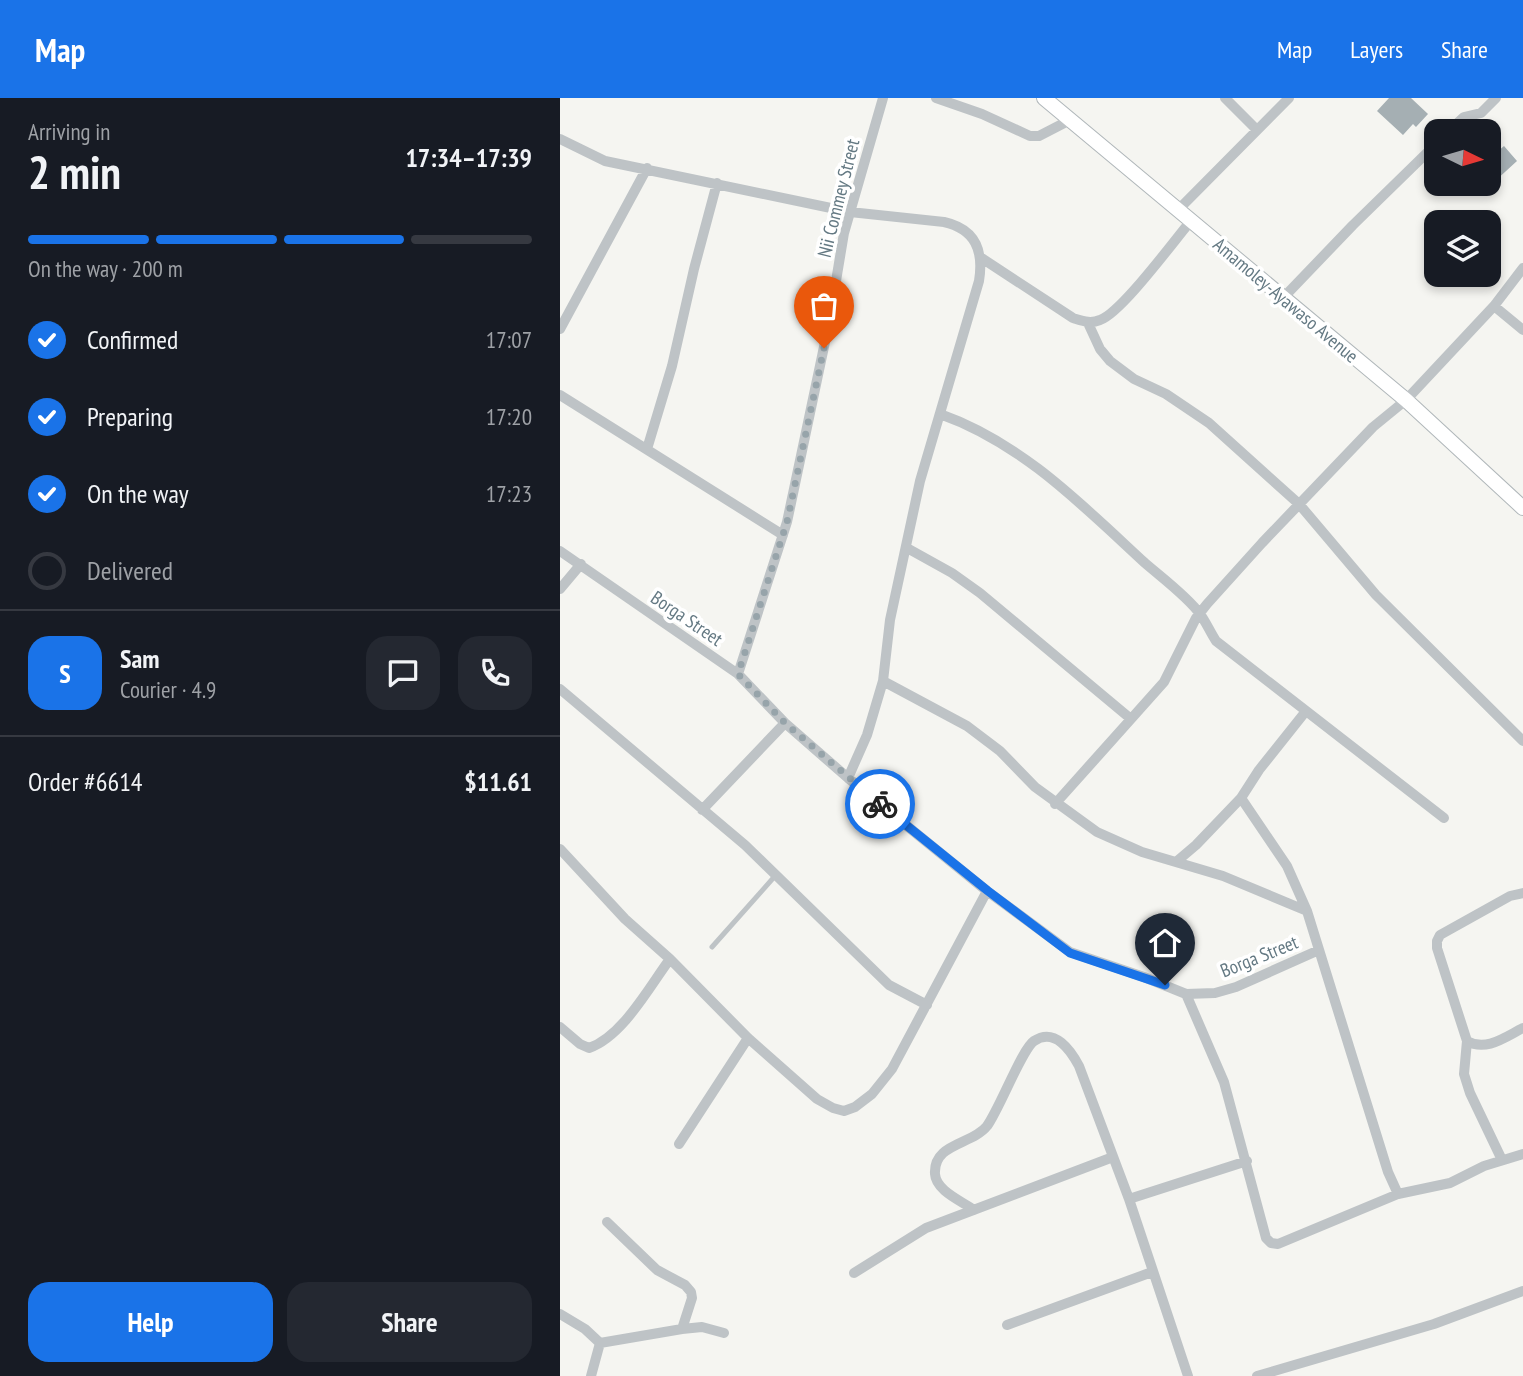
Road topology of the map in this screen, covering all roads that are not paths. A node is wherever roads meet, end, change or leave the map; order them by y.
1 (883, 98) edge
2 (936, 98) edge
3 (1044, 98) edge
4 (1225, 98) edge
5 (1289, 98) edge
6 (1496, 98) edge
7 (1462, 119) edge
8 (1070, 120) junction
9 (1257, 130) junction
10 (560, 139) edge
11 (1424, 157) edge
12 (647, 169) junction
13 (718, 183) junction
14 (1177, 211) junction
15 (850, 212) junction
16 (1190, 222) junction
17 (980, 257) junction
18 (1523, 268) edge
19 (1283, 298) junction
20 (1494, 306) junction
21 (1088, 323) junction
22 (560, 329) edge
23 (1523, 330) edge
24 (560, 395) edge
25 (1406, 400) junction
26 (940, 414) junction
27 (647, 449) junction
28 (1299, 504) junction
29 (1523, 508) edge
30 (783, 535) junction
31 (907, 548) junction
32 (560, 551) edge
33 (581, 564) junction
34 (560, 589) edge
35 (1200, 613) junction
36 (738, 674) junction
37 (883, 681) junction
38 (560, 689) edge
39 (1306, 711) junction
40 (1130, 719) junction
41 (785, 723) junction
42 (1523, 741) edge
43 (848, 778) junction
44 (1241, 798) junction
45 (1055, 804) junction
46 (702, 810) junction
47 (1444, 818) dead end
48 (560, 849) edge
49 (1176, 862) junction
50 (775, 876) junction
51 (988, 891) junction
52 (1523, 893) edge
53 (1307, 911) junction
54 (712, 947) dead end
55 (1319, 950) junction
56 (670, 959) junction
57 (1186, 994) junction
58 (927, 1005) junction
59 (560, 1027) edge
60 (1523, 1028) edge
61 (748, 1038) junction
62 (1467, 1041) junction
63 (679, 1144) dead end
64 (1523, 1154) edge
65 (1113, 1157) junction
66 (1502, 1160) junction
67 (1247, 1161) junction
68 (1398, 1194) junction
69 (1129, 1199) junction
70 (974, 1210) junction
71 (607, 1222) dead end
72 (1152, 1272) junction
73 (854, 1273) dead end
74 (1523, 1291) edge
75 (560, 1314) edge
76 (1007, 1325) dead end
77 (682, 1329) junction
78 (724, 1333) dead end
79 (600, 1343) junction
80 (590, 1376) edge
81 (1188, 1376) edge
82 (1257, 1376) edge

1 - 15 street, Nii Commey Street
2 - 8 street
3 - 8 street, Amamoley-Ayawaso Avenue
4 - 9 street
5 - 9 street
6 - 7 street
8 - 14 street, Amamoley-Ayawaso Avenue
9 - 14 street
10 - 12 street
11 - 19 street
12 - 13 street
12 - 22 street
13 - 15 street
13 - 27 street
14 - 16 street, Amamoley-Ayawaso Avenue
15 - 17 street
15 - 30 street, Nii Commey Street
16 - 19 street, Amamoley-Ayawaso Avenue
16 - 21 street
17 - 21 street
17 - 26 street
18 - 20 street
19 - 25 street, Amamoley-Ayawaso Avenue
20 - 23 street
20 - 25 street
21 - 28 street
24 - 27 street
25 - 28 street
25 - 29 street, Amamoley-Ayawaso Avenue
26 - 31 street
26 - 35 street
27 - 30 street
28 - 35 street
28 - 42 street
30 - 36 street, Nii Commey Street
31 - 37 street
31 - 40 street
32 - 33 street, Borga Street
33 - 34 street
33 - 36 street, Borga Street
35 - 39 street
35 - 40 street
36 - 41 street, Borga Street
37 - 43 street
37 - 45 street
38 - 46 street
39 - 44 street
39 - 47 street
40 - 45 street
41 - 43 street, Borga Street
41 - 46 street
43 - 51 street, Borga Street
44 - 49 street
44 - 53 street
45 - 49 street
46 - 50 street
48 - 56 street
49 - 53 street
50 - 54 lane
50 - 58 street
51 - 57 street, Borga Street
51 - 58 street
52 - 62 street
53 - 55 street
55 - 57 street, Borga Street
55 - 68 street
56 - 59 street
56 - 61 street
57 - 67 street
58 - 61 street
60 - 62 street
61 - 63 street
62 - 66 street
64 - 66 street
65 - 69 street
65 - 70 street
65 - 70 street
66 - 68 street
67 - 68 street
67 - 69 street
69 - 72 street
70 - 73 street
71 - 77 street
72 - 76 street
72 - 81 street
74 - 82 street
75 - 79 street
77 - 78 street
77 - 79 street
79 - 80 street

